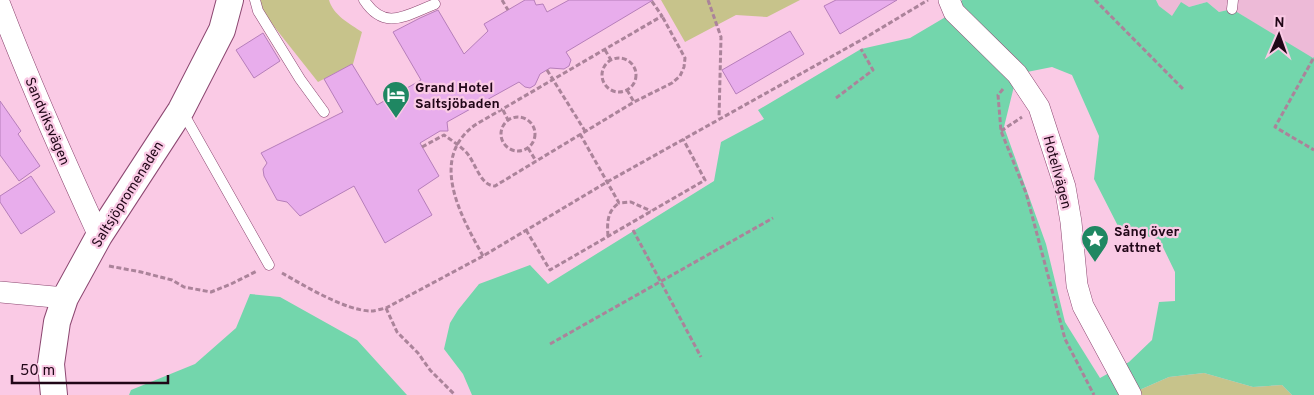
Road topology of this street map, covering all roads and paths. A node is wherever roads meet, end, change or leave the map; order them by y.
1 (230, 0) edge
2 (255, 0) edge
3 (364, 0) edge
4 (502, 0) edge
5 (652, 0) edge
6 (708, 0) edge
7 (928, 0) edge
8 (1095, 0) edge
9 (435, 4) dead end
10 (0, 5) edge
11 (951, 6) edge
12 (508, 10) dead end
13 (662, 16) junction
14 (861, 49) dead end
15 (605, 50) junction
16 (1313, 59) edge
17 (611, 60) junction
18 (546, 70) dead end
19 (552, 80) junction
20 (1011, 80) junction
21 (1183, 89) dead end
22 (627, 90) junction
23 (836, 98) dead end
24 (634, 102) junction
25 (181, 110) junction
26 (503, 110) junction
27 (324, 112) dead end
28 (719, 118) junction
29 (508, 120) junction
30 (1018, 120) dead end
31 (585, 131) junction
32 (1001, 131) junction
33 (580, 134) junction
34 (683, 138) junction
35 (457, 144) junction
36 (422, 147) dead end
37 (528, 148) junction
38 (1314, 150) edge
39 (536, 161) junction
40 (607, 182) junction
41 (620, 203) junction
42 (651, 211) junction
43 (773, 218) dead end
44 (526, 230) junction
45 (632, 230) dead end
46 (99, 236) junction
47 (608, 236) junction
48 (482, 256) junction
49 (269, 265) junction
50 (107, 266) dead end
51 (660, 281) junction
52 (0, 292) edge
53 (65, 298) junction
54 (386, 308) junction
55 (550, 344) dead end
56 (701, 357) dead end
57 (54, 395) edge
58 (455, 395) edge
59 (1094, 395) edge
60 (1131, 395) edge

1 - 25 street, Saltsjöpromenaden
2 - 27 lane
3 - 9 lane
4 - 12 path
5 - 13 path
6 - 28 path
7 - 28 path
8 - 21 path
10 - 46 street, Sandviksvägen
11 - 20 street, Hotellvägen
13 - 15 path
13 - 24 path
14 - 23 path
15 - 17 path
15 - 19 path
16 - 38 path
17 - 22 path
17 - 22 path
18 - 19 path
19 - 26 path
19 - 31 path
20 - 32 path
20 - 60 street, Hotellvägen
22 - 24 path
24 - 31 path
25 - 46 street, Saltsjöpromenaden
25 - 49 lane
26 - 29 path
26 - 35 path
28 - 34 path
29 - 37 path
29 - 37 path
30 - 32 path
31 - 33 path
32 - 59 path
33 - 39 path
33 - 40 path
34 - 40 path
34 - 42 path
35 - 36 path
35 - 39 path
35 - 48 path
37 - 39 path
40 - 41 path
40 - 44 path
41 - 42 path
41 - 47 path
42 - 47 path
43 - 51 path
44 - 47 path
44 - 48 path
45 - 51 path
46 - 53 street, Saltsjöpromenaden
48 - 54 path
49 - 50 path
49 - 54 path
51 - 55 path
51 - 56 path
52 - 53 street
53 - 57 street, Saltsjöpromenaden
54 - 58 path

